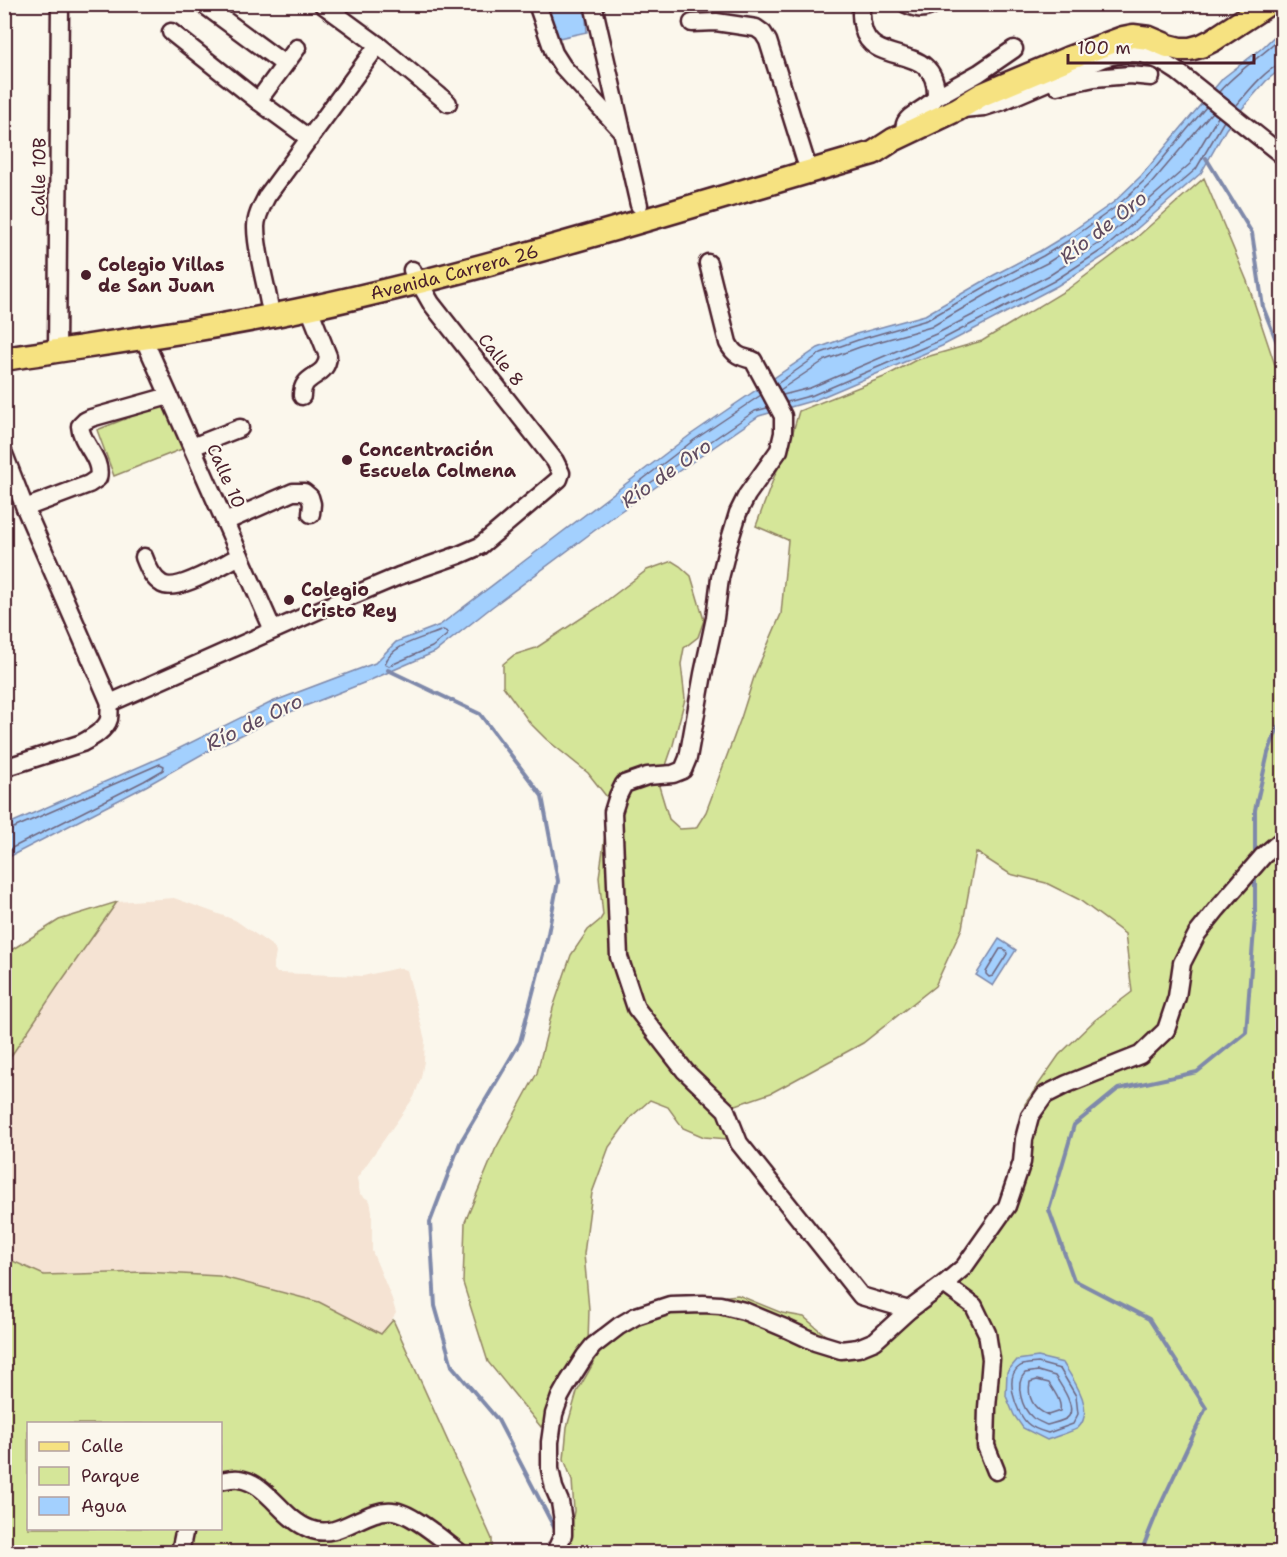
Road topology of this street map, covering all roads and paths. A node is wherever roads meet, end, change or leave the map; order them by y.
1 (60, 4) edge
2 (203, 4) edge
3 (322, 4) edge
4 (537, 4) edge
5 (593, 4) edge
6 (862, 4) edge
7 (906, 4) edge
8 (934, 4) edge
9 (1268, 4) edge
10 (692, 23) dead end
11 (171, 32) dead end
12 (378, 45) junction
13 (297, 48) dead end
14 (1014, 49) dead end
15 (284, 64) junction
16 (1151, 76) dead end
17 (1025, 91) junction
18 (936, 96) junction
19 (258, 101) junction
20 (448, 102) dead end
21 (958, 109) junction
22 (621, 130) junction
23 (899, 137) junction
24 (310, 139) junction
25 (1282, 155) edge
26 (805, 159) junction
27 (639, 206) junction
28 (708, 263) dead end
29 (416, 276) junction
30 (269, 303) junction
31 (309, 308) junction
32 (143, 338) junction
33 (57, 343) junction
34 (4, 344) edge
35 (4, 359) edge
36 (169, 396) junction
37 (302, 396) dead end
38 (240, 428) dead end
39 (192, 447) junction
40 (4, 454) edge
41 (9, 480) edge
42 (25, 508) junction
43 (311, 514) dead end
44 (225, 522) junction
45 (240, 556) junction
46 (144, 557) dead end
47 (273, 630) junction
48 (110, 703) junction
49 (4, 768) edge
50 (1282, 840) edge
51 (944, 1284) junction
52 (909, 1310) junction
53 (996, 1471) dead end
54 (222, 1481) edge
55 (185, 1530) edge
56 (180, 1552) edge
57 (459, 1552) edge
58 (555, 1552) edge

1 - 33 street, Calle 10B
2 - 15 street
3 - 12 street
4 - 22 street
5 - 22 street
6 - 18 street
7 - 8 street
9 - 21 main road, Avenida Carrera 26
10 - 26 street
11 - 19 street
12 - 20 street
12 - 24 street
13 - 15 street
14 - 18 street
15 - 19 street
16 - 17 street
17 - 21 street
17 - 25 street
18 - 23 street
19 - 24 street
21 - 23 main road, Avenida Carrera 26
22 - 27 street
23 - 26 main road, Avenida Carrera 26
23 - 29 main road, Avenida Carrera 26
24 - 30 street
26 - 27 main road, Avenida Carrera 26
27 - 29 main road, Avenida Carrera 26
28 - 52 street
29 - 30 main road, Avenida Carrera 26
29 - 31 main road, Avenida Carrera 26
29 - 47 street, Calle 8
30 - 33 main road, Avenida Carrera 26
31 - 32 main road, Avenida Carrera 26
31 - 37 street
32 - 33 main road, Avenida Carrera 26
32 - 36 street, Calle 10
33 - 34 main road, Avenida Carrera 26
33 - 35 main road, Avenida Carrera 26
36 - 39 street, Calle 10
36 - 42 street
38 - 39 street
39 - 44 street, Calle 10
40 - 41 street
41 - 42 street
42 - 48 street
43 - 44 street
44 - 45 street, Calle 10
45 - 46 street
45 - 47 street, Calle 10
47 - 48 street
48 - 49 street
50 - 51 street
51 - 52 street
51 - 53 street
52 - 58 street
54 - 57 street
55 - 56 street

